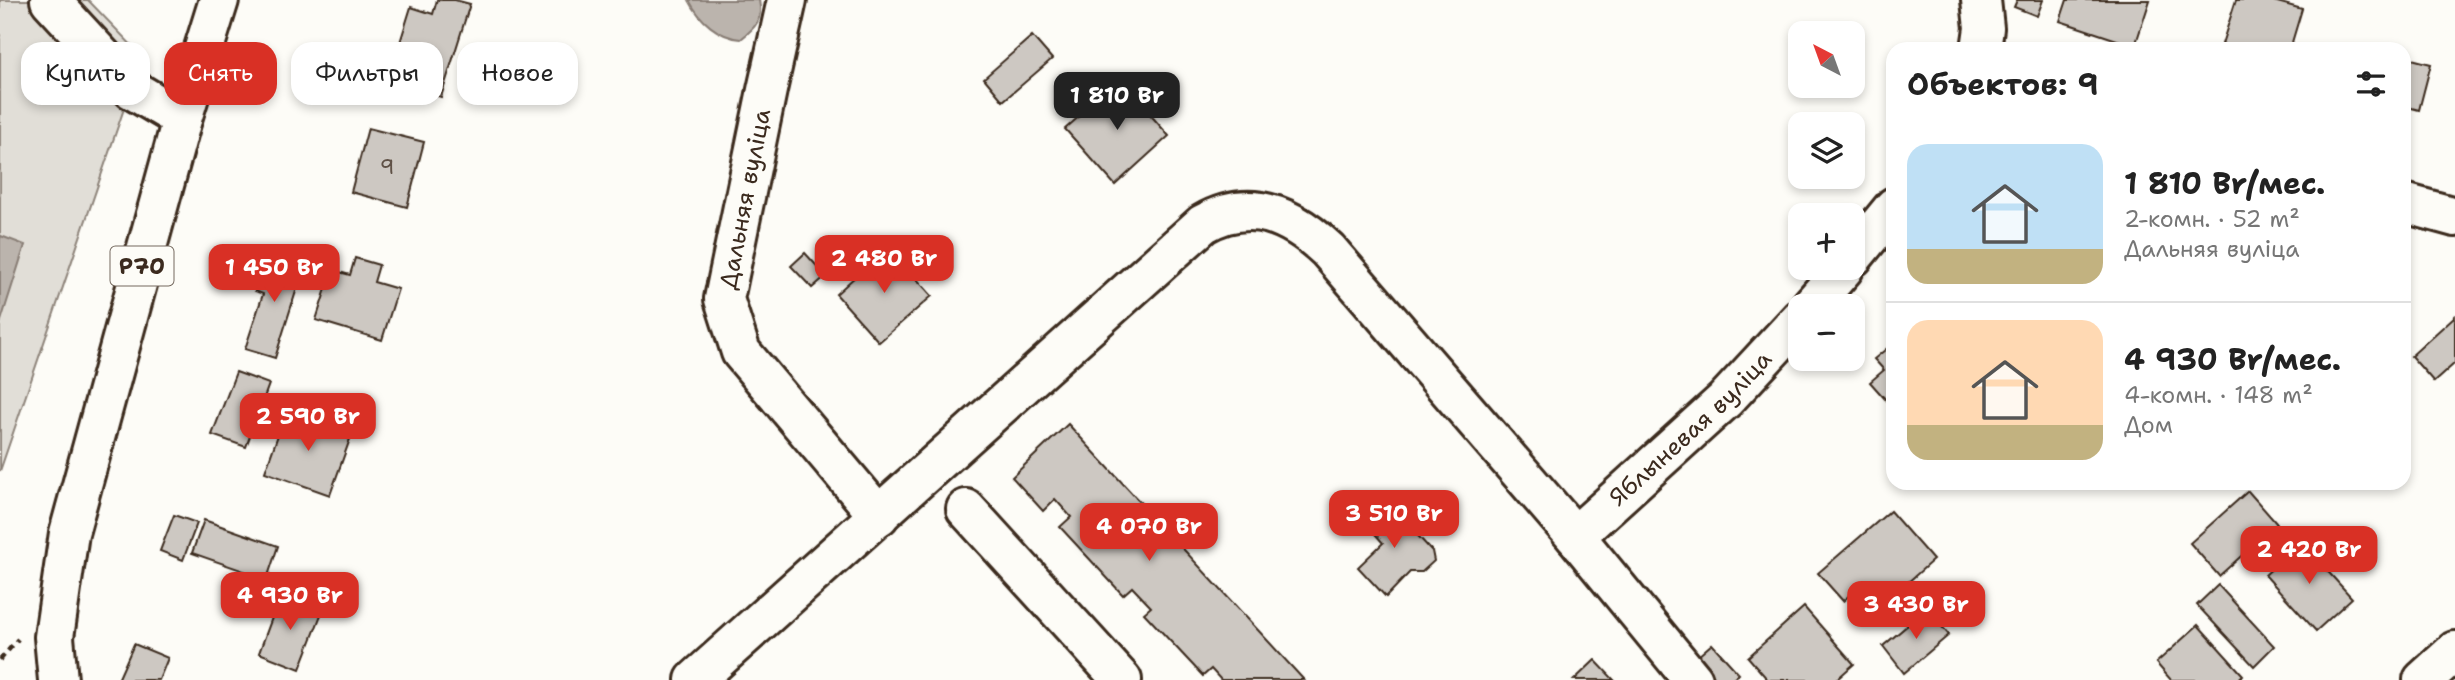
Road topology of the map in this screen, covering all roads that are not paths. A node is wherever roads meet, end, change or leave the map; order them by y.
1 (50, 0) edge
2 (219, 0) edge
3 (788, 0) edge
4 (1980, 0) edge
5 (1982, 42) edge
6 (183, 119) junction
7 (2411, 205) edge
8 (1886, 217) edge
9 (2455, 217) edge
10 (1865, 242) edge
11 (1834, 280) edge
12 (1821, 294) edge
13 (1788, 332) edge
14 (966, 509) dead end
15 (878, 516) junction
16 (1575, 536) junction
17 (2455, 651) edge
18 (58, 680) edge
19 (695, 680) edge
20 (1122, 680) edge
21 (1693, 680) edge
22 (2423, 680) edge

1 - 6 street
2 - 6 street, Р70
3 - 15 street, Дальняя вуліца
4 - 5 street
6 - 18 street, Р70
7 - 9 street
8 - 10 street
11 - 12 street
13 - 16 street, Яблыневая вуліца
14 - 20 street
15 - 16 street
15 - 19 street
16 - 21 street
17 - 22 street

